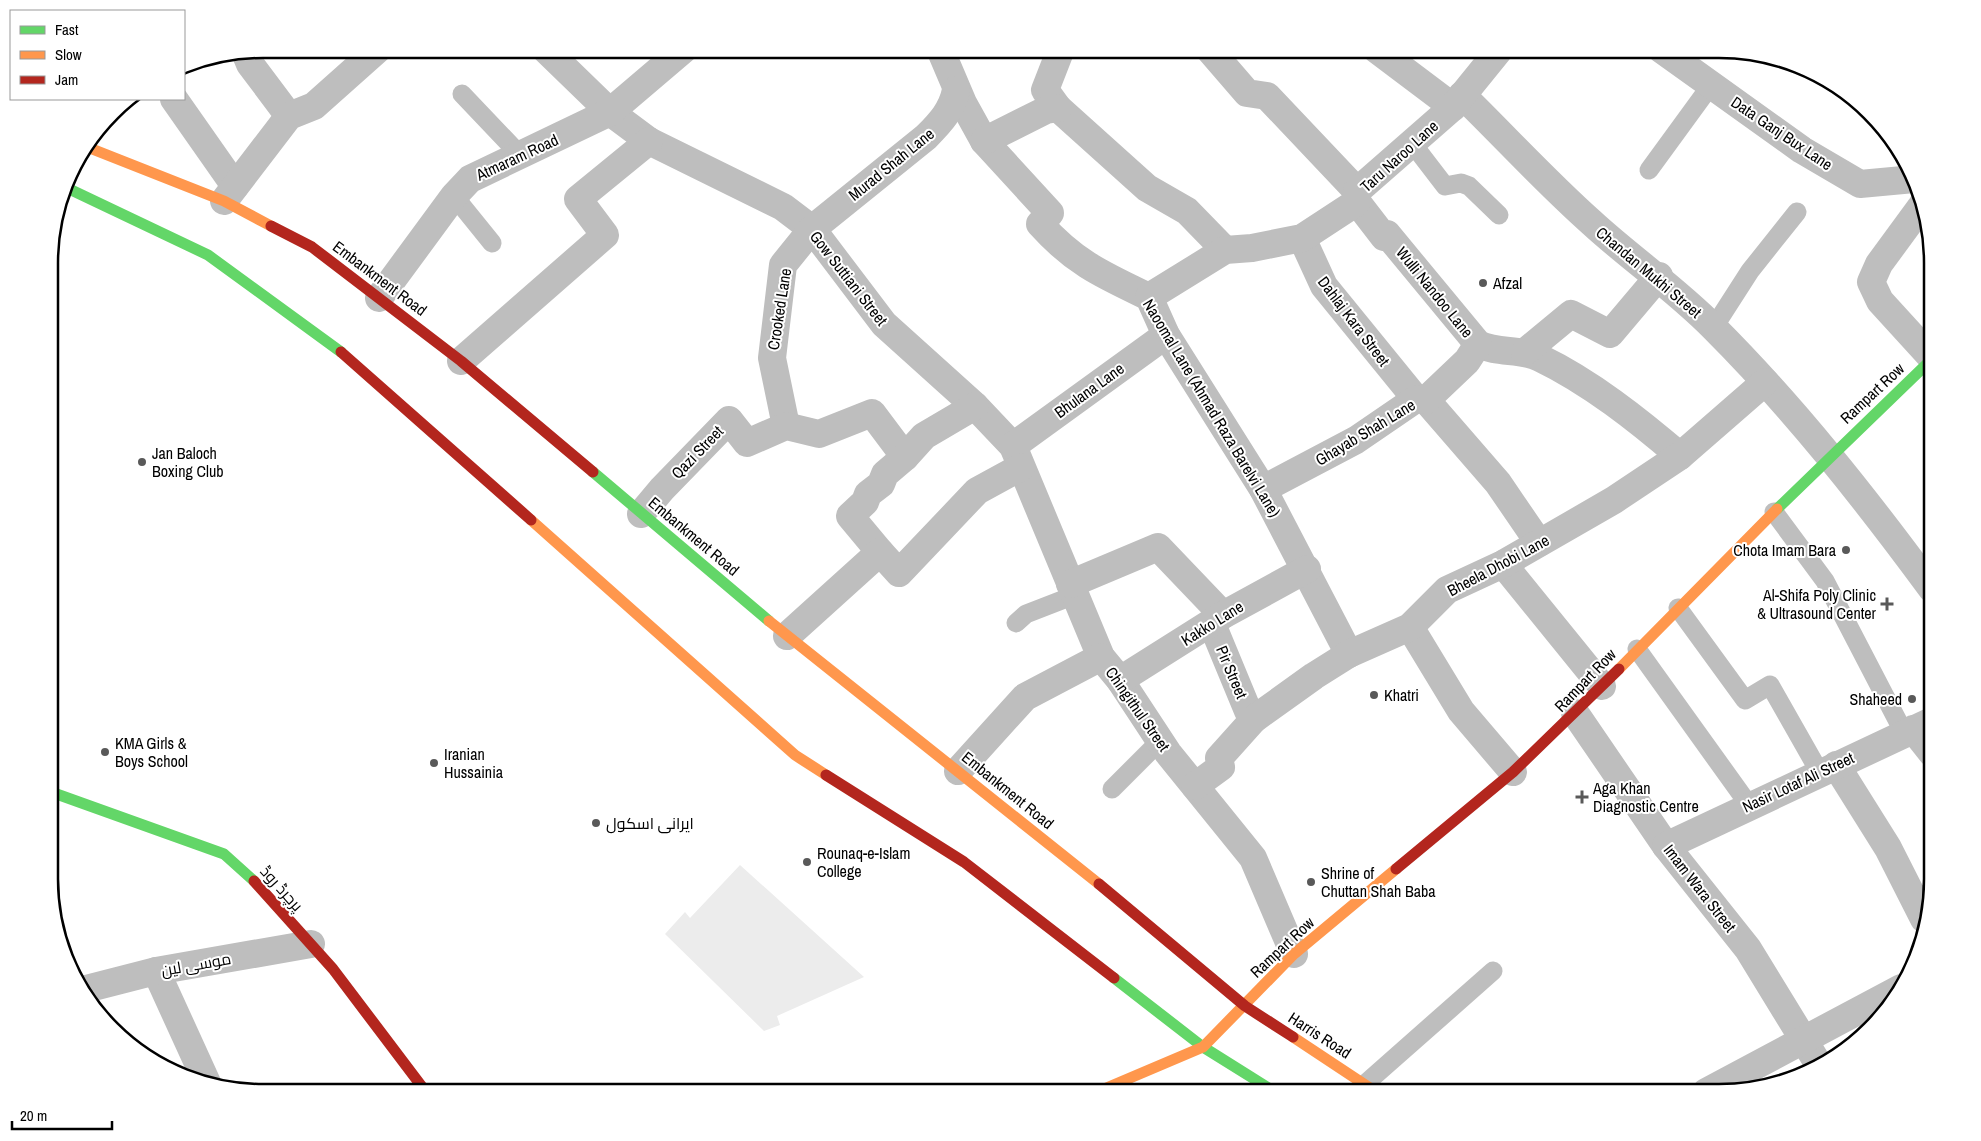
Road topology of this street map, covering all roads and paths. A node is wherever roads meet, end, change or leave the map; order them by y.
1 (248, 58) edge
2 (368, 58) edge
3 (554, 58) edge
4 (673, 58) edge
5 (944, 58) edge
6 (1057, 58) edge
7 (1217, 58) edge
8 (1390, 58) edge
9 (1493, 58) edge
10 (1674, 58) edge
11 (1711, 85) junction
12 (956, 90) junction
13 (462, 94) dead end
14 (175, 100) edge
15 (1458, 101) junction
16 (1058, 108) junction
17 (610, 112) junction
18 (289, 116) junction
19 (649, 141) junction
20 (984, 141) junction
21 (1412, 143) junction
22 (93, 148) edge
23 (521, 156) junction
24 (1649, 170) dead end
25 (1906, 180) edge
26 (71, 190) edge
27 (229, 193) junction
28 (454, 196) junction
29 (1357, 196) junction
30 (1797, 212) dead end
31 (1917, 212) edge
32 (1499, 214) dead end
33 (812, 229) junction
34 (1302, 238) junction
35 (492, 244) dead end
36 (1225, 250) junction
37 (1659, 276) junction
38 (1149, 297) junction
39 (379, 298) junction
40 (1714, 327) junction
41 (1166, 335) junction
42 (1478, 344) junction
43 (1924, 349) edge
44 (1525, 352) junction
45 (461, 361) junction
46 (1924, 366) edge
47 (1765, 382) junction
48 (1421, 400) junction
49 (976, 406) junction
50 (786, 426) junction
51 (1017, 456) junction
52 (1680, 456) junction
53 (1829, 456) junction
54 (905, 457) junction
55 (1263, 489) junction
56 (1774, 512) junction
57 (642, 514) junction
58 (1540, 543) junction
59 (880, 552) junction
60 (1503, 564) junction
61 (1307, 569) junction
62 (1924, 579) edge
63 (1072, 589) junction
64 (1678, 608) junction
65 (1217, 619) junction
66 (1016, 623) dead end
67 (1410, 627) junction
68 (787, 636) junction
69 (1637, 649) junction
70 (1349, 654) junction
71 (1101, 658) junction
72 (1120, 680) junction
73 (1602, 686) junction
74 (1575, 713) junction
75 (1254, 720) junction
76 (1916, 727) edge
77 (1924, 740) edge
78 (1160, 741) junction
79 (1828, 769) junction
80 (958, 770) junction
81 (1513, 772) junction
82 (1194, 786) junction
83 (1112, 789) dead end
84 (58, 795) edge
85 (1749, 805) junction
86 (1666, 846) junction
87 (1922, 902) edge
88 (311, 944) junction
89 (1294, 954) junction
90 (156, 971) junction
91 (1493, 971) dead end
92 (93, 993) edge
93 (1886, 996) edge
94 (1245, 1006) junction
95 (1804, 1040) junction
96 (1203, 1047) junction
97 (1815, 1059) edge
98 (203, 1075) edge
99 (420, 1084) edge
100 (1116, 1084) edge
101 (1261, 1084) edge
102 (1365, 1084) edge
103 (1375, 1084) edge
104 (1722, 1084) edge

1 - 18 street
2 - 18 street
3 - 17 street, Gow Suttiani Street
4 - 17 street, Atmaram Road
5 - 12 street
6 - 16 street
7 - 29 street, Wulli Nandoo Lane
8 - 15 street, Chandan Mukhi Street
9 - 15 street, Taru Naroo Lane
10 - 11 street, Data Ganj Bux Lane
11 - 24 lane
11 - 25 street, Data Ganj Bux Lane
12 - 20 street
12 - 33 street, Murad Shah Lane
13 - 23 lane
14 - 27 street
15 - 21 street, Taru Naroo Lane
15 - 37 street, Chandan Mukhi Street
16 - 20 street
16 - 36 street
17 - 19 street, Gow Suttiani Street
17 - 23 street, Atmaram Road
18 - 27 street
19 - 33 street, Gow Suttiani Street
19 - 45 street
20 - 38 street, Naoomal Lane (Ahmad Raza Barelvi Lane)
21 - 29 street, Taru Naroo Lane
21 - 32 lane
22 - 27 main road, Embankment Road
23 - 28 street, Atmaram Road
26 - 96 main road
27 - 39 main road, Embankment Road
28 - 35 lane
28 - 39 street, Atmaram Road
29 - 34 street, Taru Naroo Lane
29 - 42 street, Wulli Nandoo Lane
30 - 40 lane
31 - 43 street
33 - 49 street, Gow Suttiani Street
33 - 50 street, Crooked Lane
34 - 36 street, Taru Naroo Lane
34 - 48 street, Dahlaj Kara Street
36 - 38 street, Taru Naroo Lane
37 - 40 street, Chandan Mukhi Street
37 - 44 street
38 - 41 street, Naoomal Lane (Ahmad Raza Barelvi Lane)
39 - 45 main road, Embankment Road
40 - 47 street, Chandan Mukhi Street
41 - 51 street, Bhulana Lane
41 - 55 street, Naoomal Lane (Ahmad Raza Barelvi Lane)
42 - 44 street, Wulli Nandoo Lane
42 - 48 street, Ghayab Shah Lane
44 - 52 street, Wulli Nandoo Lane
45 - 57 main road, Embankment Road
46 - 53 main road, Rampart Row
47 - 52 street, Bheela Dhobi Lane
47 - 53 street, Chandan Mukhi Street
48 - 55 street, Ghayab Shah Lane
48 - 58 street, Dahlaj Kara Street
49 - 51 street, Gow Suttiani Street
49 - 54 street
50 - 54 street
50 - 57 street, Qazi Street
51 - 59 street, Bhulana Lane
51 - 63 street, Chingithul Street
52 - 58 street, Bheela Dhobi Lane
53 - 56 main road, Rampart Row
53 - 62 street, Chandan Mukhi Street
54 - 59 street
55 - 61 street, Naoomal Lane (Ahmad Raza Barelvi Lane)
56 - 64 main road, Rampart Row
56 - 76 lane
57 - 68 main road, Embankment Road
58 - 60 street, Bheela Dhobi Lane
59 - 68 street
60 - 67 street, Bheela Dhobi Lane
60 - 73 street
61 - 65 street, Kakko Lane
61 - 70 street, Naoomal Lane (Ahmad Raza Barelvi Lane)
63 - 65 street
63 - 66 lane
63 - 71 street, Chingithul Street
64 - 69 main road, Rampart Row
64 - 79 lane
65 - 72 street, Kakko Lane
65 - 75 street, Pir Street
67 - 70 street, Bheela Dhobi Lane
67 - 81 street
68 - 80 main road, Embankment Road
69 - 73 main road, Rampart Row
69 - 85 lane
70 - 75 street, Bheela Dhobi Lane
71 - 72 street, Chingithul Street
71 - 80 street
72 - 78 street, Chingithul Street
73 - 74 main road, Rampart Row
74 - 81 main road, Rampart Row
74 - 86 street, Imam Wara Street
75 - 82 street, Bheela Dhobi Lane
76 - 77 street
76 - 79 street, Nasir Lotaf Ali Street
78 - 82 street, Chingithul Street
78 - 83 lane
79 - 85 street, Nasir Lotaf Ali Street
79 - 87 street
80 - 94 main road, Embankment Road
81 - 89 main road, Rampart Row
82 - 89 street, Chingithul Street
84 - 88 main road, پرچرڈ روڈ
85 - 86 street, Nasir Lotaf Ali Street
86 - 95 street, Imam Wara Street
88 - 90 street, موسی لین
88 - 99 main road, پرچرڈ روڈ
89 - 94 main road, Rampart Row
90 - 92 street, موسی لین
90 - 98 street
91 - 103 lane
93 - 95 street
94 - 96 main road, Rampart Row
94 - 102 main road, Harris Road
95 - 97 street, Imam Wara Street
95 - 104 street
96 - 100 main road
96 - 101 main road

